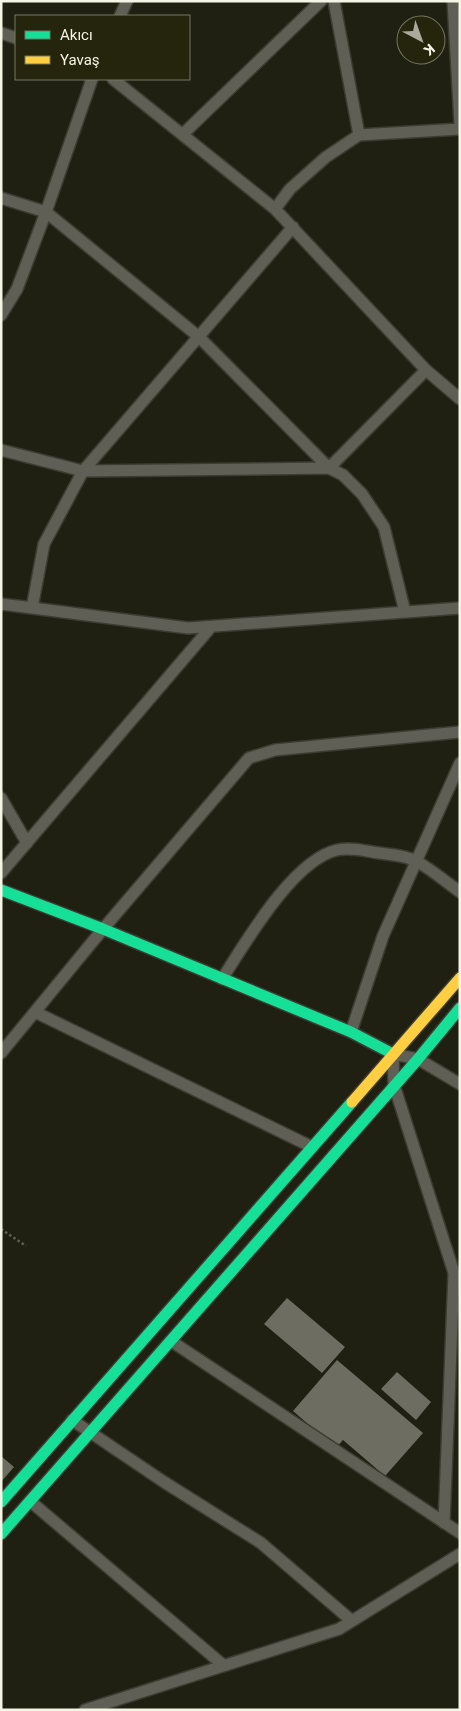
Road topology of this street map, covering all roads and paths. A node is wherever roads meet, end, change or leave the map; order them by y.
1 (127, 1) edge
2 (321, 1) edge
3 (334, 1) edge
4 (453, 1) edge
5 (120, 15) edge
6 (1, 33) edge
7 (15, 38) edge
8 (92, 80) edge
9 (114, 80) edge
10 (460, 123) edge
11 (460, 130) edge
12 (183, 134) junction
13 (359, 135) junction
14 (1, 198) edge
15 (275, 208) junction
16 (46, 212) junction
17 (293, 227) junction
18 (1, 315) edge
19 (199, 337) junction
20 (426, 370) junction
21 (460, 399) edge
22 (1, 450) edge
23 (329, 468) junction
24 (83, 471) junction
25 (1, 604) edge
26 (32, 608) junction
27 (460, 608) edge
28 (405, 612) junction
29 (211, 626) junction
30 (460, 732) edge
31 (460, 763) edge
32 (1, 798) edge
33 (27, 843) junction
34 (416, 861) junction
35 (1, 873) edge
36 (1, 890) edge
37 (460, 892) edge
38 (103, 929) junction
39 (460, 978) edge
40 (222, 979) junction
41 (460, 1008) edge
42 (35, 1012) junction
43 (351, 1032) junction
44 (1, 1053) edge
45 (393, 1054) junction
46 (418, 1059) junction
47 (460, 1084) edge
48 (394, 1085) junction
49 (312, 1147) junction
50 (1, 1229) edge
51 (26, 1246) dead end
52 (152, 1329) junction
53 (456, 1338) edge
54 (171, 1341) junction
55 (72, 1420) junction
56 (90, 1432) junction
57 (30, 1501) junction
58 (1, 1502) edge
59 (444, 1523) junction
60 (460, 1533) edge
61 (1, 1534) edge
62 (460, 1554) edge
63 (352, 1621) junction
64 (223, 1665) junction
65 (85, 1710) edge

1 - 5 street
2 - 12 street
3 - 13 street
4 - 10 street
6 - 7 street
8 - 16 street
9 - 12 street
11 - 13 street
12 - 15 street
13 - 15 street
14 - 16 street
15 - 17 street
16 - 18 street
16 - 19 street
17 - 19 street
17 - 20 street
19 - 23 street
19 - 24 street
20 - 21 street
20 - 23 street
22 - 24 street
23 - 24 street
23 - 28 street
24 - 26 street
25 - 26 street
26 - 29 street
27 - 28 street
28 - 29 street
29 - 33 street
30 - 38 street
31 - 34 street
32 - 33 street
33 - 35 street
34 - 37 street
34 - 40 street
34 - 43 street
36 - 38 street
38 - 40 street
38 - 42 street
39 - 45 street
40 - 43 street
41 - 46 street
42 - 44 street
42 - 49 street
43 - 45 street
45 - 46 street
45 - 48 street
45 - 49 street
46 - 47 street
46 - 48 street
48 - 53 street
48 - 54 street
49 - 52 street
50 - 51 path
52 - 54 street
52 - 55 street
53 - 59 street
54 - 56 street
54 - 59 street
55 - 56 street
55 - 58 street
56 - 57 street
56 - 63 street
57 - 61 street
57 - 64 street
59 - 60 street
62 - 63 street
63 - 64 street
64 - 65 street

